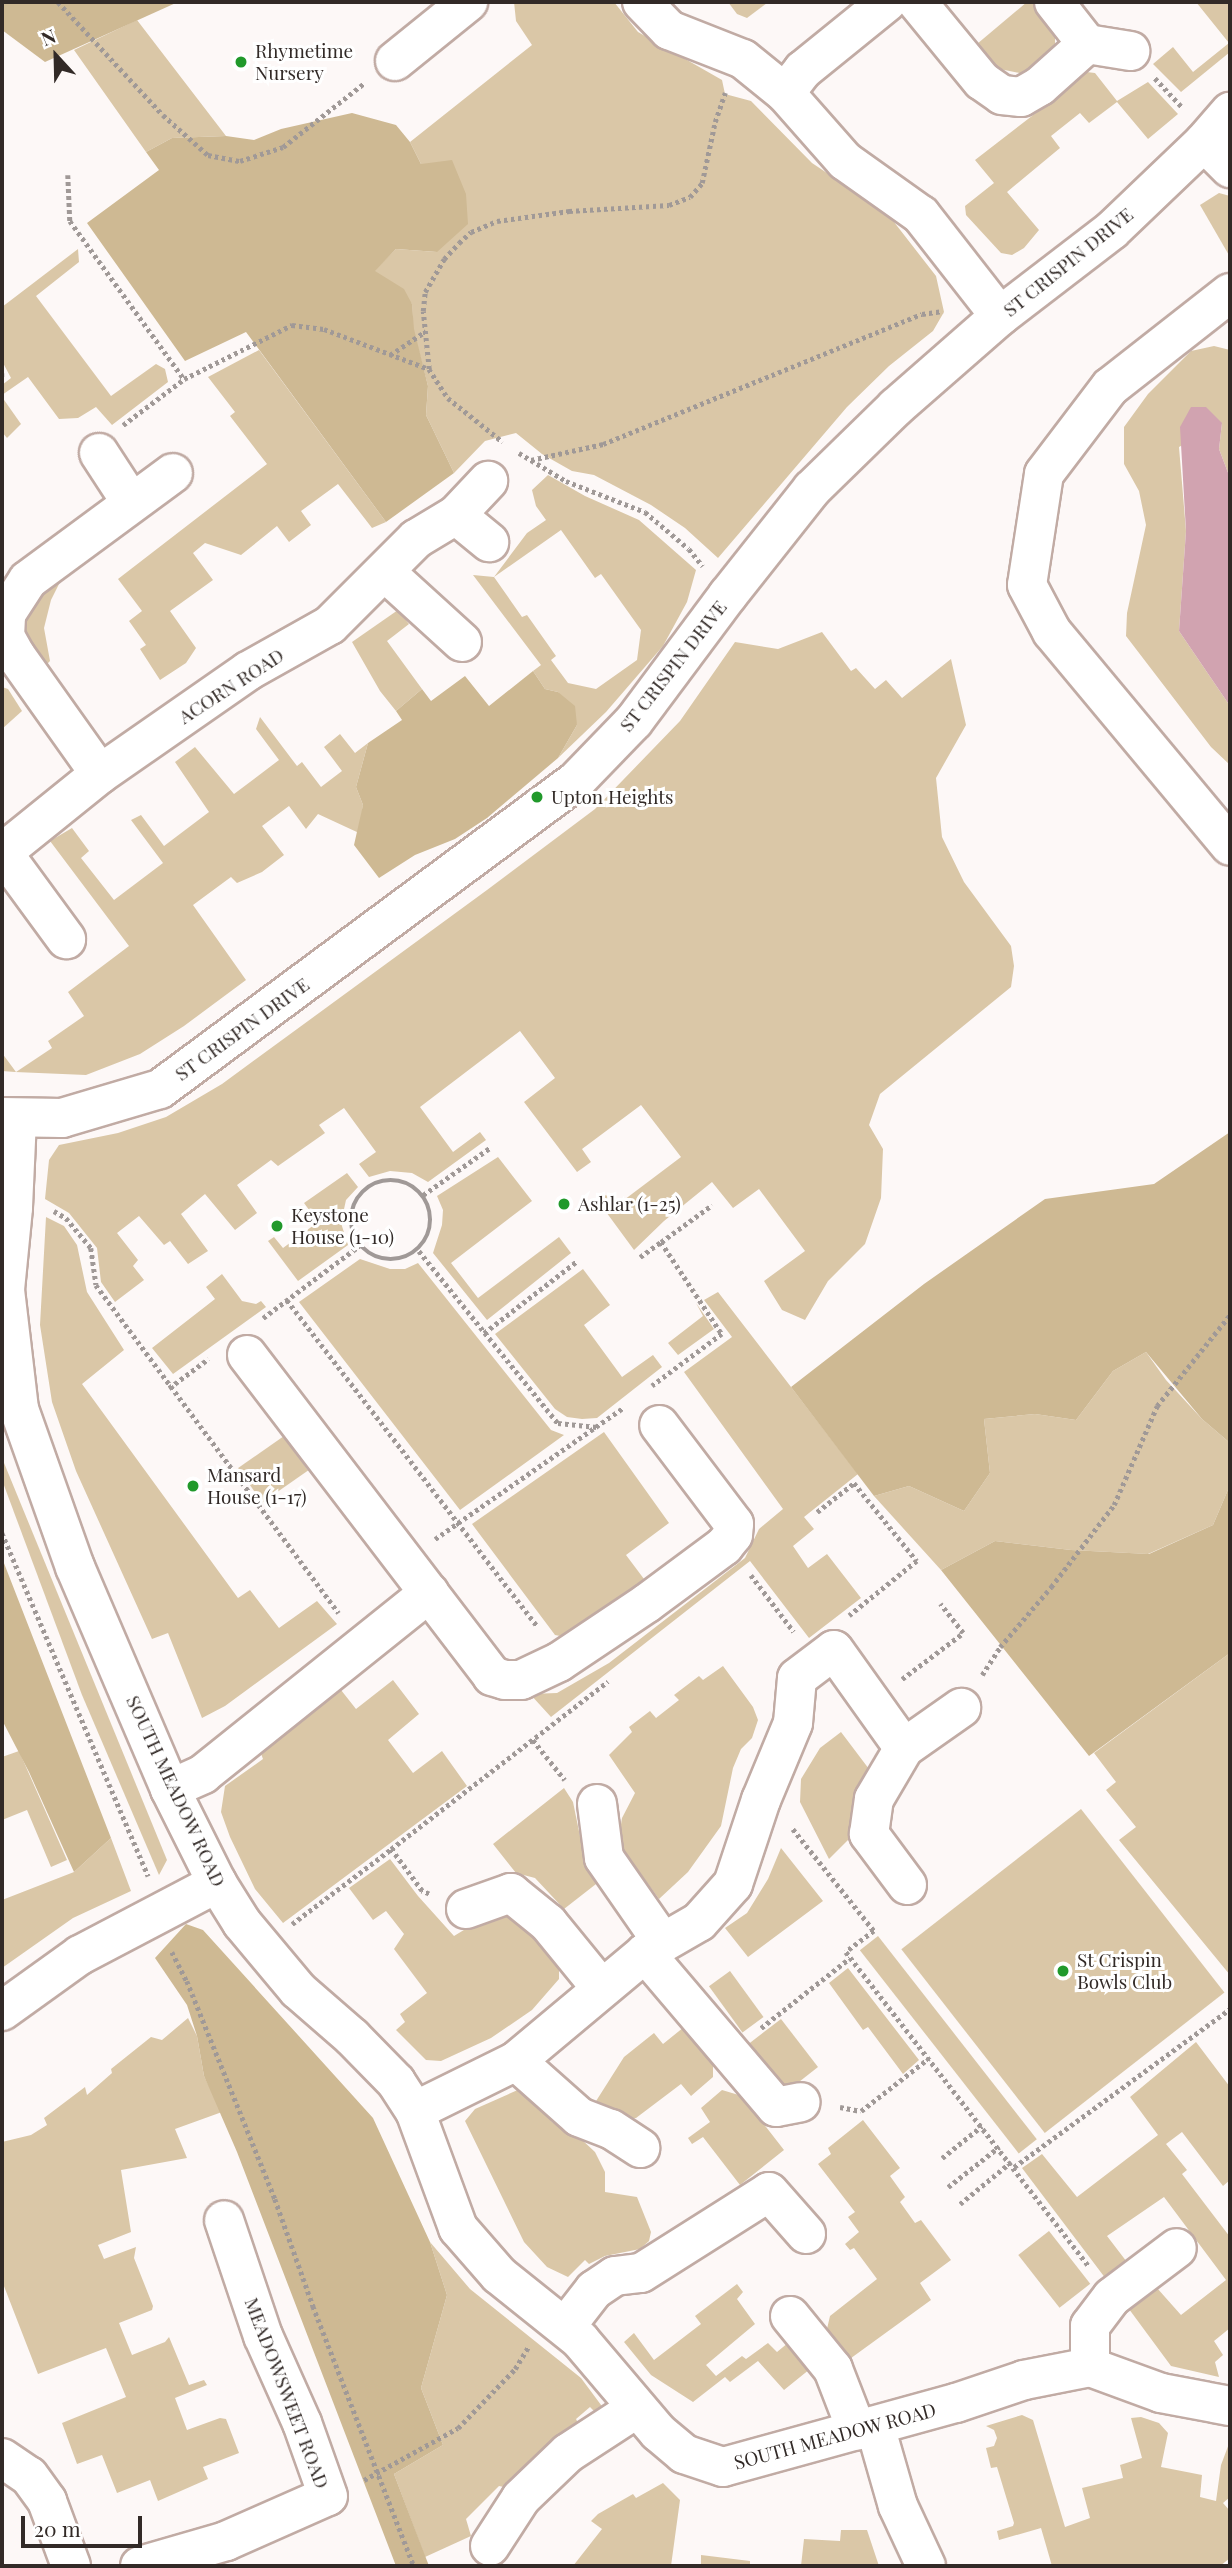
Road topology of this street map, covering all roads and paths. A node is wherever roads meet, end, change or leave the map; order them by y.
1 (58, 2) edge
2 (468, 2) edge
3 (642, 2) edge
4 (887, 2) edge
5 (917, 2) edge
6 (1054, 2) edge
7 (1087, 44) junction
8 (1130, 51) joint
9 (743, 59) junction
10 (395, 61) joint
11 (785, 93) junction
12 (1219, 140) edge
13 (68, 175) dead end
14 (1226, 304) edge
15 (955, 309) dead end
16 (1000, 316) junction
17 (425, 331) junction
18 (389, 355) junction
19 (429, 369) junction
20 (2, 373) edge
21 (2, 378) edge
22 (184, 379) junction
23 (109, 441) joint
24 (530, 460) junction
25 (173, 473) dead end
26 (488, 481) dead end
27 (131, 502) junction
28 (456, 515) junction
29 (489, 542) dead end
30 (705, 567) dead end
31 (385, 572) junction
32 (7, 596) edge
33 (462, 642) dead end
34 (9, 661) edge
35 (100, 774) junction
36 (1230, 846) edge
37 (2, 853) edge
38 (66, 939) dead end
39 (10, 1118) edge
40 (491, 1147) dead end
41 (423, 1195) junction
42 (712, 1205) dead end
43 (47, 1208) dead end
44 (661, 1242) junction
45 (419, 1251) junction
46 (640, 1257) dead end
47 (577, 1261) dead end
48 (287, 1300) dead end
49 (1230, 1315) edge
50 (484, 1333) junction
51 (247, 1355) dead end
52 (649, 1388) dead end
53 (10, 1412) edge
54 (644, 1414) joint
55 (597, 1427) junction
56 (817, 1512) dead end
57 (459, 1522) junction
58 (2, 1533) edge
59 (429, 1543) dead end
60 (748, 1571) dead end
61 (429, 1593) junction
62 (940, 1604) dead end
63 (847, 1617) dead end
64 (344, 1619) dead end
65 (539, 1629) dead end
66 (818, 1663) junction
67 (619, 1672) dead end
68 (874, 1708) junction
69 (961, 1708) joint
70 (533, 1740) junction
71 (904, 1748) junction
72 (170, 1789) junction
73 (761, 1800) junction
74 (597, 1804) joint
75 (391, 1849) junction
76 (217, 1883) junction
77 (152, 1885) dead end
78 (907, 1885) dead end
79 (466, 1909) joint
80 (169, 1946) dead end
81 (261, 1948) junction
82 (654, 1948) junction
83 (850, 1958) junction
84 (601, 1988) junction
85 (1230, 2009) edge
86 (2, 2011) edge
87 (730, 2053) junction
88 (929, 2059) junction
89 (516, 2061) junction
90 (800, 2102) joint
91 (415, 2111) junction
92 (982, 2126) junction
93 (999, 2147) junction
94 (640, 2148) dead end
95 (942, 2158) dead end
96 (1013, 2164) junction
97 (948, 2187) dead end
98 (960, 2204) dead end
99 (224, 2220) dead end
100 (806, 2234) dead end
101 (1177, 2248) dead end
102 (1112, 2297) junction
103 (790, 2315) dead end
104 (550, 2332) junction
105 (1090, 2367) junction
106 (1230, 2406) edge
107 (637, 2409) junction
108 (866, 2429) junction
109 (2, 2458) edge
110 (379, 2473) junction
111 (328, 2496) junction
112 (490, 2546) dead end
113 (231, 2554) edge
114 (71, 2566) edge
115 (140, 2566) edge
116 (414, 2566) edge
117 (926, 2566) edge

1 - 10 path
2 - 10 street
3 - 9 street
4 - 11 street
5 - 7 street
6 - 7 street
7 - 8 street
8 - 12 path
9 - 11 street
9 - 17 path
11 - 16 street
12 - 16 street, ST CRISPIN DRIVE
13 - 22 path
14 - 36 street
15 - 24 path
16 - 39 street, ST CRISPIN DRIVE
17 - 18 path
17 - 19 path
18 - 19 path
18 - 22 path
19 - 24 path
20 - 21 path
22 - 23 path
23 - 27 street
24 - 30 path
25 - 27 street
26 - 28 street, ACORN ROAD
27 - 32 street
28 - 29 street
28 - 31 street, ACORN ROAD
31 - 33 street
31 - 35 street, ACORN ROAD
32 - 34 street
34 - 35 street
35 - 37 street, ACORN ROAD
37 - 38 street
39 - 53 street, SOUTH MEADOW ROAD
40 - 41 path
41 - 45 path
41 - 45 path
42 - 44 path
43 - 64 path
44 - 46 path
44 - 52 path
45 - 50 path
47 - 50 path
48 - 57 path
49 - 69 path
50 - 55 path
51 - 61 street
53 - 72 street, SOUTH MEADOW ROAD
54 - 55 path
54 - 61 street
55 - 57 path
56 - 63 path
57 - 59 path
57 - 65 path
58 - 77 path
60 - 66 path
61 - 72 street
62 - 68 path
66 - 68 street
66 - 73 street
67 - 70 path
68 - 71 street
69 - 71 street
70 - 74 path
70 - 75 path
71 - 78 street
72 - 76 street, SOUTH MEADOW ROAD
73 - 82 street
73 - 83 path
74 - 82 street
75 - 79 path
75 - 81 path
76 - 81 street, SOUTH MEADOW ROAD
76 - 86 street
79 - 84 street
80 - 110 path
81 - 91 street, SOUTH MEADOW ROAD
82 - 84 street
82 - 87 street
83 - 87 path
83 - 88 path
84 - 89 street
85 - 96 path
87 - 90 street
88 - 90 path
88 - 92 path
89 - 91 street
89 - 94 street
91 - 104 street, SOUTH MEADOW ROAD
92 - 93 path
92 - 95 path
93 - 96 path
93 - 97 path
96 - 98 path
96 - 102 path
99 - 111 street, MEADOWSWEET ROAD
100 - 104 street
101 - 102 street
102 - 105 street
103 - 108 street
104 - 107 street, SOUTH MEADOW ROAD
104 - 110 path
105 - 106 street
105 - 108 street, SOUTH MEADOW ROAD
107 - 108 street, SOUTH MEADOW ROAD
107 - 112 street
108 - 117 street
109 - 114 street
110 - 111 path
110 - 116 path
111 - 113 street, MEADOWSWEET ROAD
113 - 115 street, MEADOWSWEET ROAD

